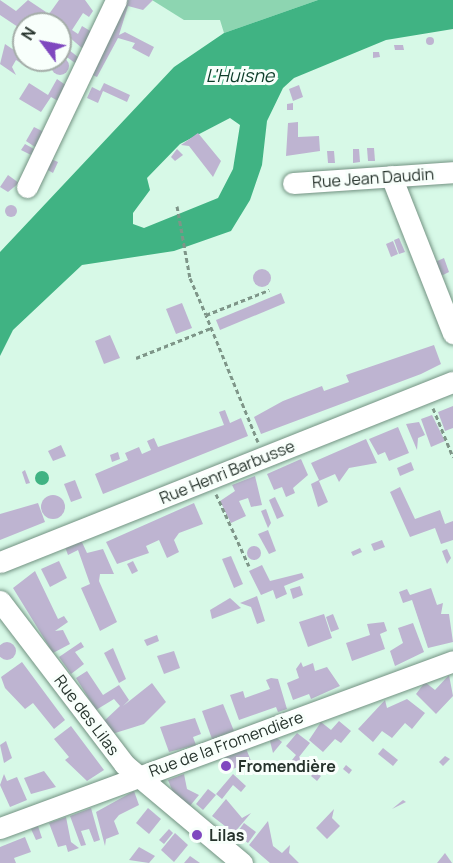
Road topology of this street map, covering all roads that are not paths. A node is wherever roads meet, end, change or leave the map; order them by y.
1 (116, 0) edge
2 (453, 172) edge
3 (391, 176) junction
4 (293, 183) dead end
5 (27, 187) dead end
6 (453, 333) edge
7 (453, 382) edge
8 (0, 562) edge
9 (0, 600) edge
10 (453, 661) edge
11 (138, 776) junction
12 (0, 828) edge
13 (242, 863) edge

1 - 5 street
2 - 3 street, Rue Jean Daudin
3 - 4 street, Rue Jean Daudin
3 - 6 street
7 - 8 street, Rue Henri Barbusse
9 - 11 street, Rue des Lilas
10 - 11 street, Rue de la Fromendière
11 - 12 street, Rue de la Fromendière
11 - 13 street, Rue des Lilas

